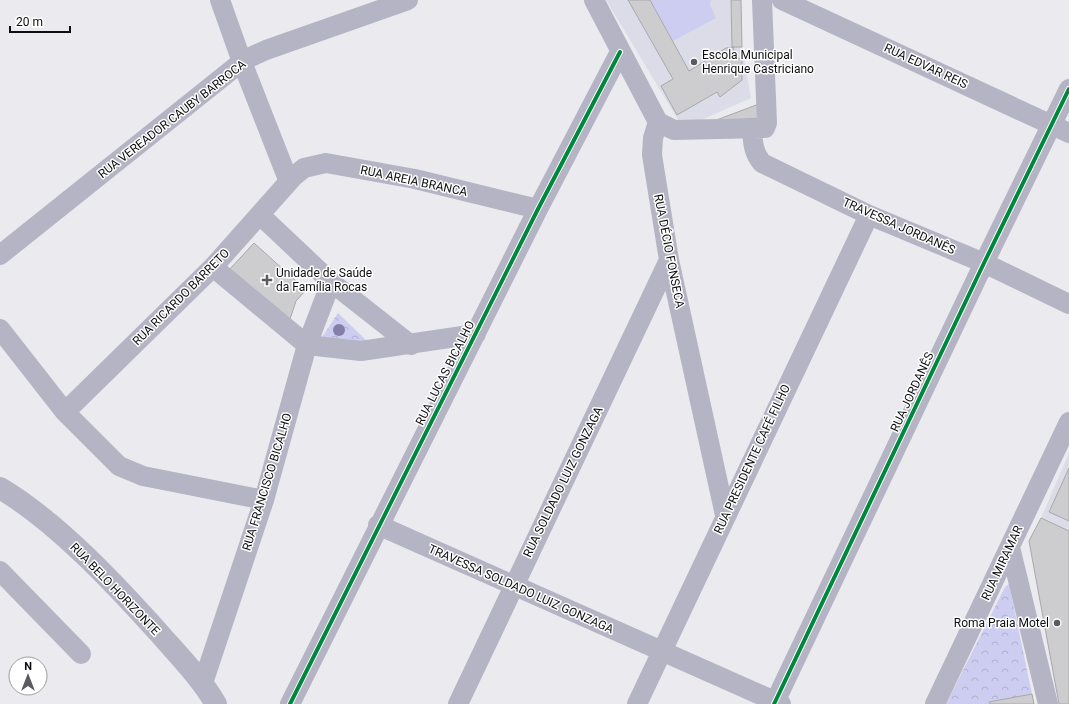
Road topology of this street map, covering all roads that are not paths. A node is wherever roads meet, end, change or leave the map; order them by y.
1 (220, 0) edge
2 (408, 0) edge
3 (594, 0) edge
4 (762, 0) edge
5 (782, 0) edge
6 (620, 52) junction
7 (242, 62) junction
8 (1069, 89) edge
9 (658, 122) junction
10 (759, 126) junction
11 (1061, 129) edge
12 (291, 179) junction
13 (538, 209) junction
14 (260, 214) junction
15 (869, 214) junction
16 (0, 255) edge
17 (669, 260) junction
18 (984, 263) junction
19 (213, 267) junction
20 (331, 282) junction
21 (1069, 304) edge
22 (0, 329) edge
23 (476, 334) junction
24 (306, 345) junction
25 (411, 345) junction
26 (65, 412) junction
27 (1069, 422) edge
28 (0, 488) edge
29 (264, 500) junction
30 (725, 515) junction
31 (378, 525) junction
32 (1010, 547) junction
33 (0, 571) edge
34 (514, 586) junction
35 (663, 652) junction
36 (81, 654) dead end
37 (203, 683) junction
38 (777, 703) edge
39 (216, 704) edge
40 (290, 704) edge
41 (458, 704) edge
42 (637, 704) edge
43 (935, 704) edge
44 (1048, 704) edge

1 - 7 street
2 - 7 street, RUA VEREADOR CAUBY BARROCA
3 - 6 street
4 - 10 street, TRAVESSA JORDANÊS
5 - 11 street, RUA EDVAR REIS
6 - 9 street
6 - 13 street, RUA LUCAS BICALHO
7 - 12 street
7 - 16 street, RUA VEREADOR CAUBY BARROCA
8 - 11 street, RUA JORDANÊS
9 - 10 street
9 - 17 street, RUA DÉCIO FONSECA
10 - 15 street, TRAVESSA JORDANÊS
11 - 18 street, RUA JORDANÊS
12 - 13 street, RUA AREIA BRANCA
12 - 14 street, RUA RICARDO BARRETO
13 - 23 street, RUA LUCAS BICALHO
14 - 19 street, RUA RICARDO BARRETO
14 - 20 street
15 - 18 street, TRAVESSA JORDANÊS
15 - 30 street, RUA PRESIDENTE CAFÉ FILHO
17 - 30 street, RUA DÉCIO FONSECA
17 - 34 street, RUA SOLDADO LUIZ GONZAGA
18 - 21 street, TRAVESSA JORDANÊS
18 - 38 street, RUA JORDANÊS
19 - 24 street
19 - 26 street, RUA RICARDO BARRETO
20 - 24 street, RUA FRANCISCO BICALHO
20 - 25 street
22 - 26 street
23 - 25 street
23 - 31 street, RUA LUCAS BICALHO
24 - 25 street
24 - 29 street, RUA FRANCISCO BICALHO
26 - 29 street
27 - 32 street, RUA MIRAMAR
28 - 37 street, RUA BELO HORIZONTE
29 - 37 street, RUA FRANCISCO BICALHO
30 - 35 street, RUA PRESIDENTE CAFÉ FILHO
31 - 34 street, TRAVESSA SOLDADO LUIZ GONZAGA
31 - 40 street, RUA LUCAS BICALHO
32 - 43 street, RUA MIRAMAR
32 - 44 street
33 - 36 street
34 - 35 street, TRAVESSA SOLDADO LUIZ GONZAGA
34 - 41 street, RUA SOLDADO LUIZ GONZAGA
35 - 38 street, TRAVESSA SOLDADO LUIZ GONZAGA
35 - 42 street, RUA PRESIDENTE CAFÉ FILHO
37 - 39 street, RUA BELO HORIZONTE

